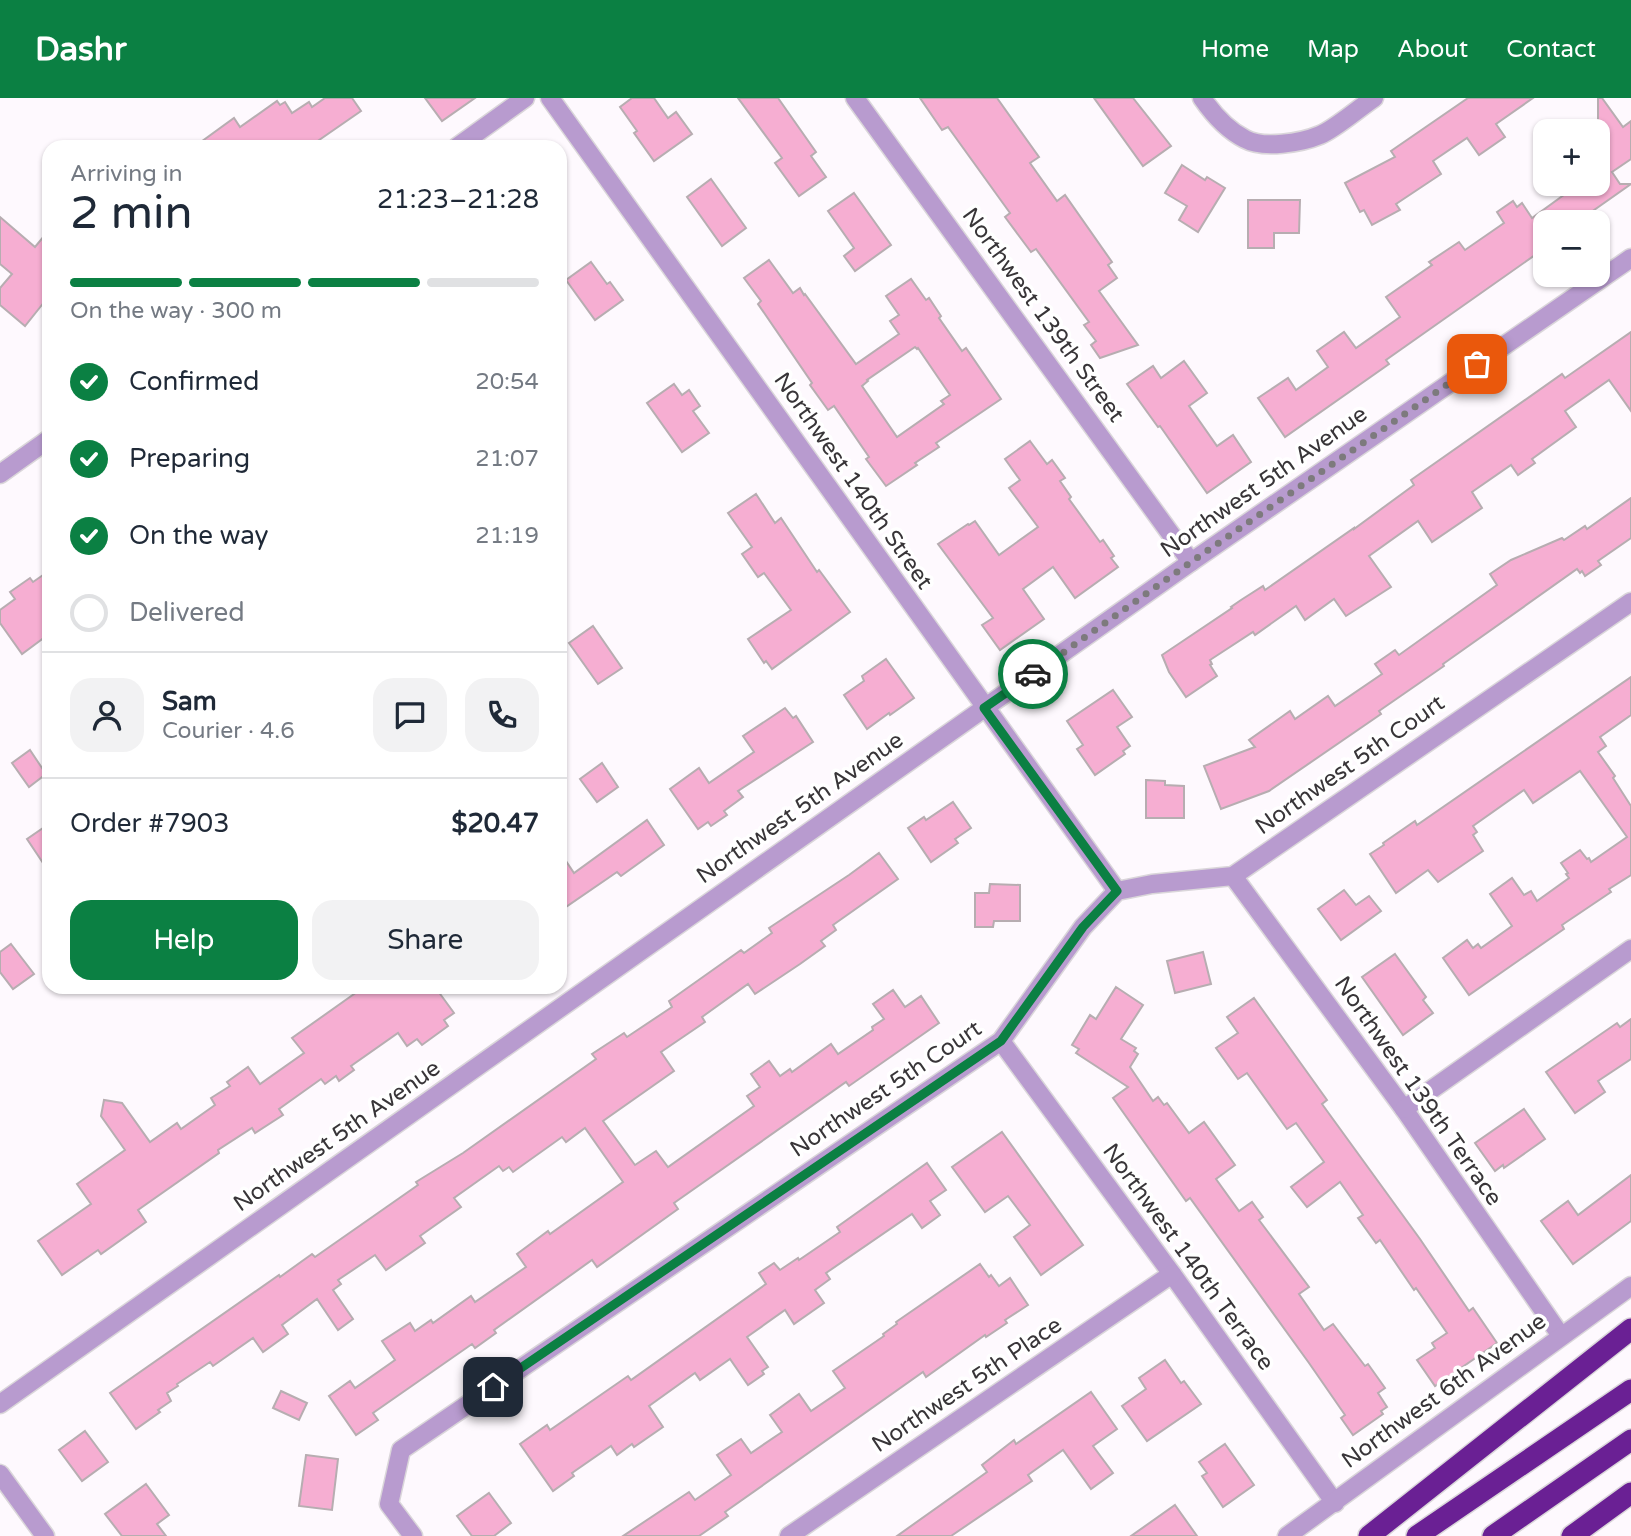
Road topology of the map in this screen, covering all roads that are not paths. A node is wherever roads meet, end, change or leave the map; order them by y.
1 (525, 98) edge
2 (550, 98) edge
3 (855, 98) edge
4 (1202, 98) edge
5 (1374, 98) edge
6 (467, 140) edge
7 (1631, 258) edge
8 (42, 444) edge
9 (0, 474) edge
10 (1191, 562) junction
11 (1631, 602) edge
12 (984, 708) junction
13 (1233, 876) junction
14 (1117, 891) junction
15 (1631, 949) edge
16 (1001, 1041) junction
17 (1404, 1109) junction
18 (1172, 1275) junction
19 (1631, 1286) edge
20 (1631, 1329) edge
21 (1561, 1336) junction
22 (1631, 1390) edge
23 (0, 1404) edge
24 (1631, 1440) edge
25 (0, 1474) edge
26 (1631, 1493) edge
27 (1335, 1503) junction
28 (45, 1536) edge
29 (413, 1536) edge
30 (789, 1536) edge
31 (1287, 1536) edge
32 (1369, 1536) edge
33 (1417, 1536) edge
34 (1493, 1536) edge
35 (1572, 1536) edge

1 - 6 street
2 - 12 street, Northwest 140th Street
3 - 10 street, Northwest 139th Street
4 - 5 street
7 - 10 street, Northwest 5th Avenue
8 - 9 street
10 - 12 street, Northwest 5th Avenue
11 - 13 street, Northwest 5th Court
12 - 14 street, Northwest 140th Street
12 - 23 street, Northwest 5th Avenue
13 - 14 street, Northwest 5th Court
13 - 17 street, Northwest 139th Terrace
14 - 16 street, Northwest 5th Court
15 - 17 street
16 - 18 street, Northwest 140th Terrace
16 - 29 street, Northwest 5th Court
17 - 21 street, Northwest 139th Terrace
18 - 27 street, Northwest 140th Terrace
18 - 30 street, Northwest 5th Place
19 - 21 street, Northwest 6th Avenue
20 - 32 highway
21 - 27 street, Northwest 6th Avenue
22 - 33 highway
24 - 34 highway
25 - 28 street
26 - 35 highway
27 - 31 street, Northwest 6th Avenue

